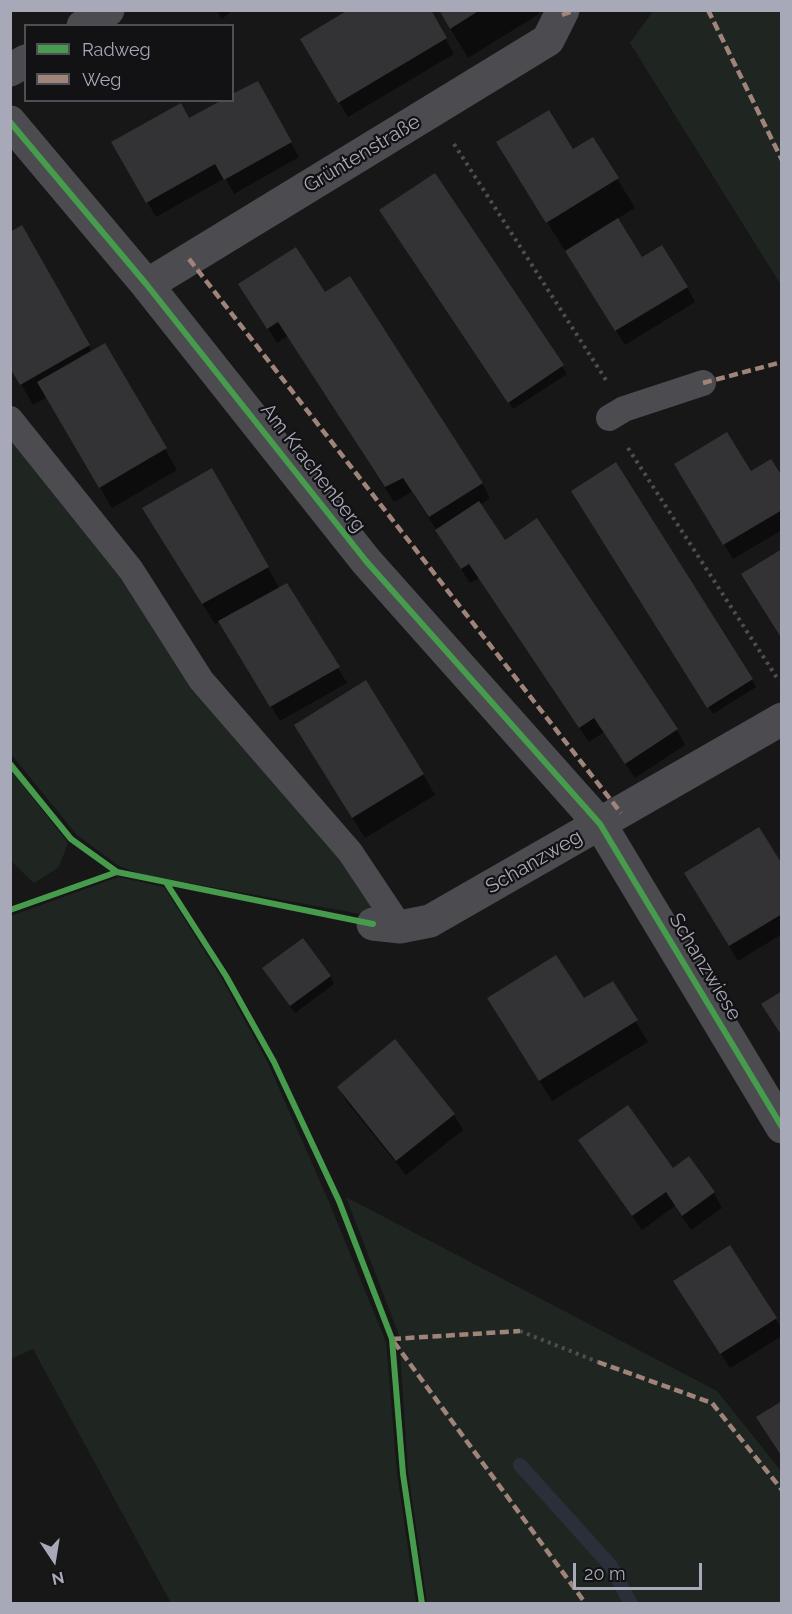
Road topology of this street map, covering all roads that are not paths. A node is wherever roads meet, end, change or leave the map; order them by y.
1 (108, 10) edge
2 (563, 10) edge
3 (86, 24) edge
4 (24, 62) edge
5 (10, 70) edge
6 (10, 122) edge
7 (147, 285) junction
8 (703, 383) dead end
9 (609, 418) road end
10 (10, 419) edge
11 (782, 719) edge
12 (600, 824) junction
13 (387, 925) joint
14 (782, 1126) edge

1 - 3 street
2 - 7 street, Grüntenstraße
4 - 5 street
6 - 7 street, Am Krachenberg
7 - 12 street, Am Krachenberg
8 - 9 lane
10 - 13 lane
11 - 12 street, Schanzweg
12 - 13 street, Schanzweg
12 - 14 street, Schanzwiese

